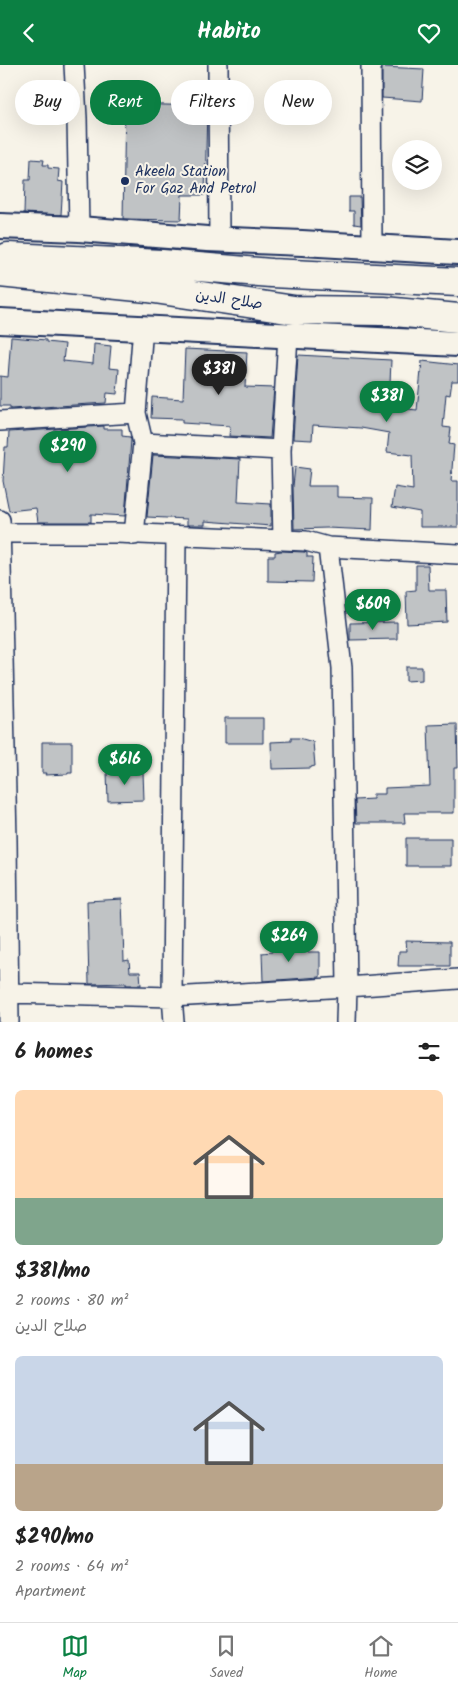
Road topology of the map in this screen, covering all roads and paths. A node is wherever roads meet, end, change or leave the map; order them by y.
1 (74, 65) edge
2 (218, 65) edge
3 (371, 65) edge
4 (0, 226) edge
5 (78, 229) junction
6 (219, 240) junction
7 (372, 247) junction
8 (458, 252) edge
9 (0, 256) edge
10 (0, 273) edge
11 (458, 282) edge
12 (458, 318) edge
13 (0, 321) edge
14 (143, 327) junction
15 (288, 336) junction
16 (458, 344) edge
17 (136, 413) junction
18 (0, 421) edge
19 (143, 443) junction
20 (281, 450) junction
21 (0, 520) edge
22 (0, 533) edge
23 (134, 535) junction
24 (176, 536) junction
25 (283, 540) junction
26 (328, 547) junction
27 (458, 554) edge
28 (458, 979) edge
29 (347, 987) junction
30 (8, 993) junction
31 (172, 997) junction
32 (9, 1022) edge
33 (174, 1022) edge
34 (346, 1022) edge

1 - 5 street
2 - 6 street
3 - 7 street
4 - 5 main road
5 - 6 main road
6 - 7 main road
7 - 8 main road
9 - 11 highway, صلاح الدين
10 - 12 highway, صلاح الدين
13 - 14 main road
14 - 15 main road
14 - 17 street
15 - 16 main road
15 - 20 street
17 - 18 street
17 - 19 street
19 - 20 street
19 - 23 street
20 - 25 street
21 - 22 street
22 - 23 street
22 - 30 street
23 - 24 street
24 - 25 street
24 - 31 street
25 - 26 street
26 - 27 street
26 - 29 street
28 - 29 street
29 - 31 street
29 - 34 street
30 - 31 street
30 - 32 street
31 - 33 street

